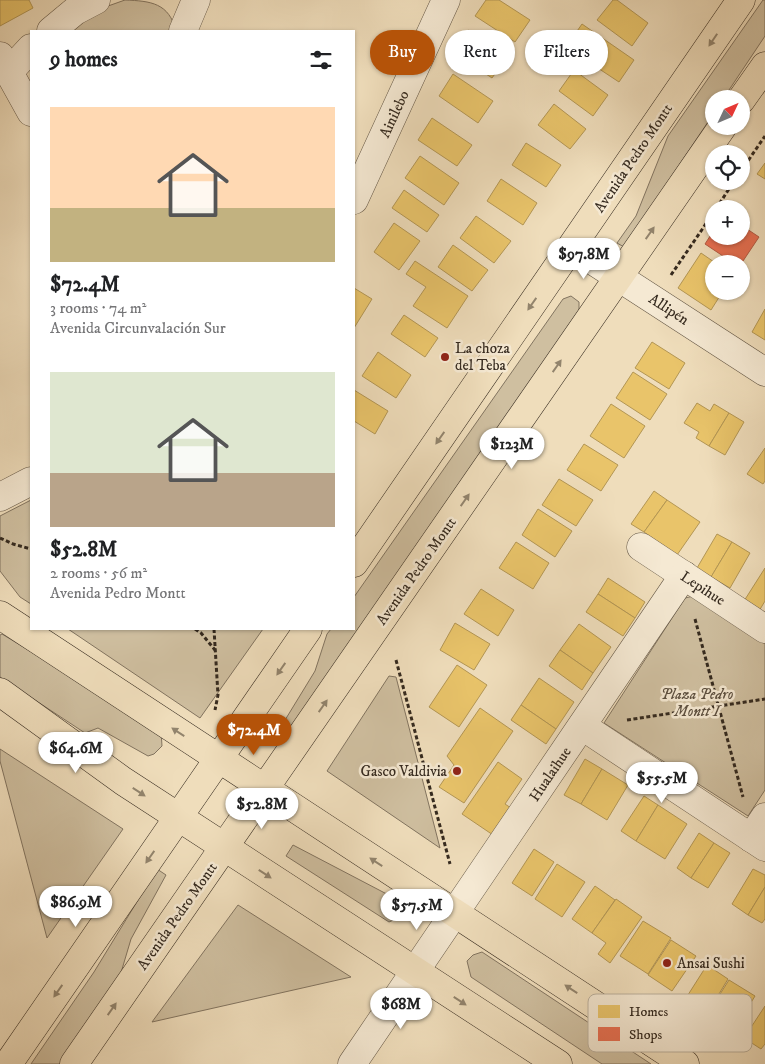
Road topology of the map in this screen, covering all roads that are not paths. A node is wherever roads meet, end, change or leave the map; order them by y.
1 (96, 0) edge
2 (196, 0) edge
3 (206, 0) edge
4 (446, 0) edge
5 (741, 0) edge
6 (52, 30) edge
7 (183, 30) edge
8 (30, 49) edge
9 (5, 64) edge
10 (765, 66) edge
11 (748, 90) edge
12 (30, 110) edge
13 (717, 135) edge
14 (355, 198) edge
15 (572, 247) junction
16 (619, 276) junction
17 (765, 372) edge
18 (30, 482) edge
19 (0, 497) edge
20 (641, 547) dead end
21 (355, 562) edge
22 (684, 575) junction
23 (0, 615) edge
24 (765, 629) edge
25 (307, 630) edge
26 (0, 692) edge
27 (582, 726) junction
28 (219, 758) junction
29 (265, 789) junction
30 (178, 817) junction
31 (760, 834) edge
32 (224, 847) junction
33 (455, 913) junction
34 (415, 972) junction
35 (588, 1000) edge
36 (667, 1052) edge
37 (8, 1064) edge
38 (74, 1064) edge
39 (352, 1064) edge
40 (558, 1064) edge
41 (685, 1064) edge

1 - 6 street
2 - 3 street
2 - 7 street
4 - 14 street, Ainilebo
5 -> 15 main road, Avenida Pedro Montt
8 - 9 street
9 - 12 street
10 - 11 main road
16 -> 13 main road, Avenida Pedro Montt
15 - 16 street, Allipén
15 -> 21 main road, Avenida Pedro Montt
16 - 17 street, Allipén
29 -> 16 main road, Avenida Pedro Montt
18 - 19 street
20 - 22 street, Lepihue
22 - 24 street, Lepihue
22 - 27 street, Hualaihue
28 -> 23 main road
25 -> 28 main road
26 -> 30 main road
27 - 31 street
27 - 33 street, Hualaihue
28 - 29 main road
28 - 30 main road
29 - 32 main road, Avenida Pedro Montt
33 -> 29 main road
30 - 32 main road
30 -> 37 main road
32 -> 34 main road
38 -> 32 main road, Avenida Pedro Montt
33 - 34 street, Hualaihue
35 -> 33 main road
34 - 39 street, Hualaihue
34 -> 40 main road
41 -> 36 main road

